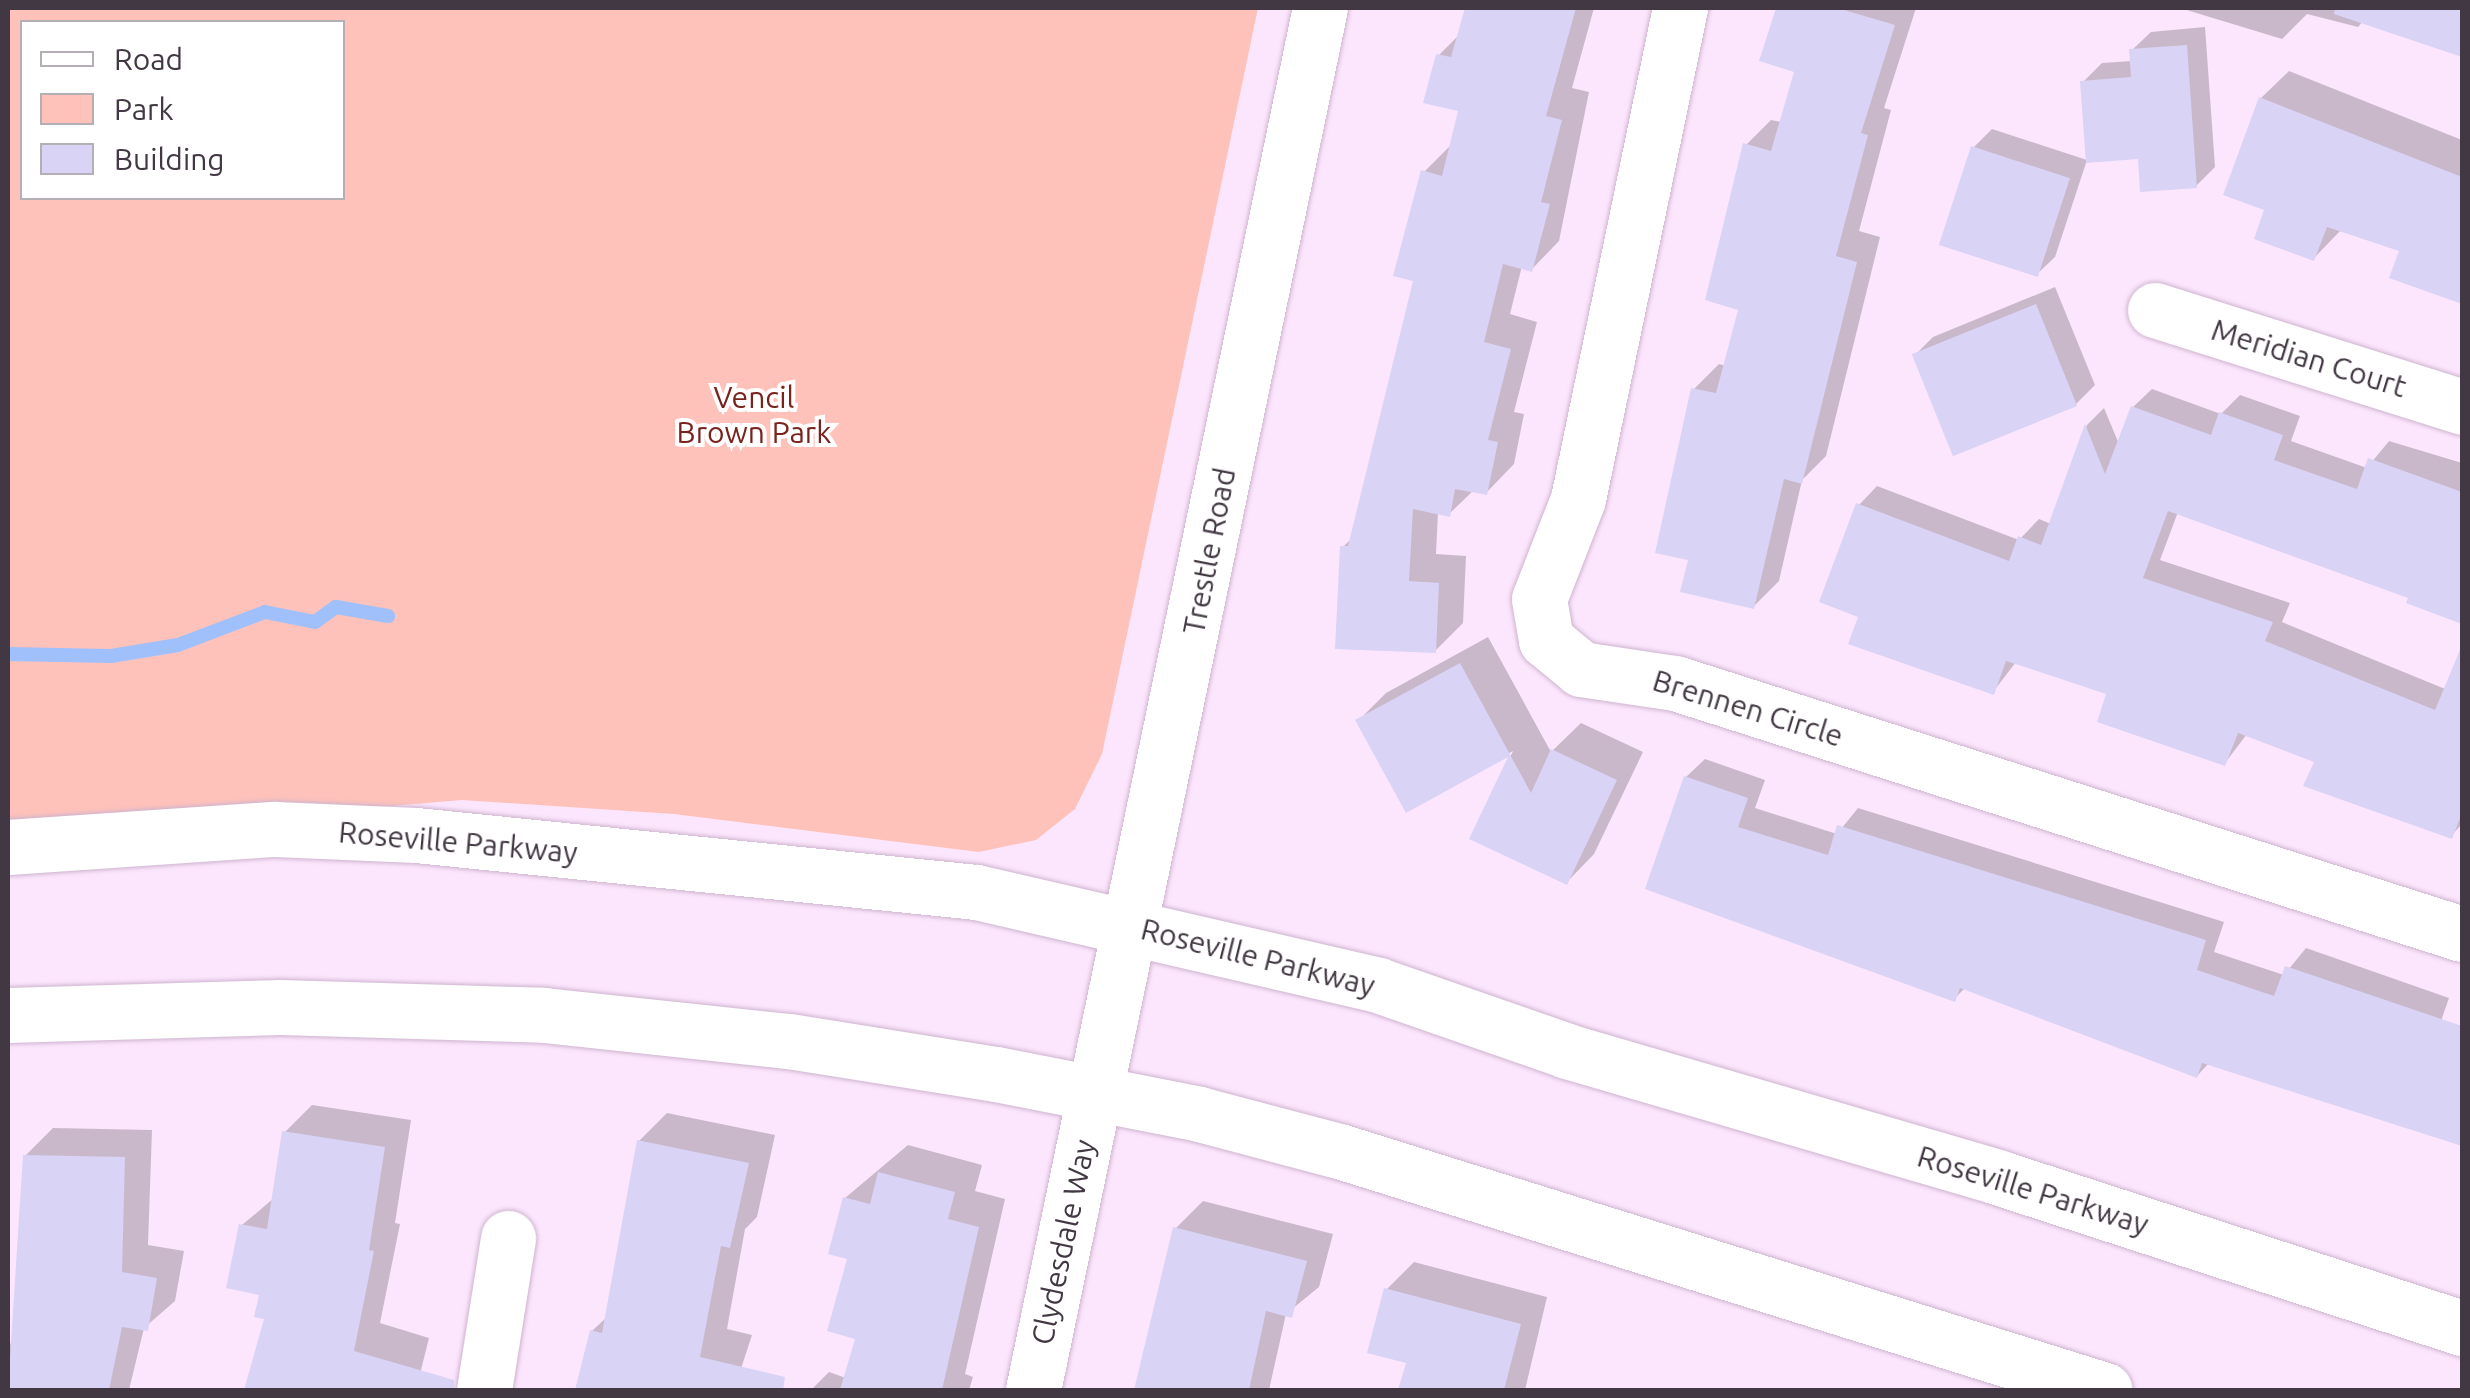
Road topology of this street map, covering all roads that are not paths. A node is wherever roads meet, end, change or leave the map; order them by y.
1 (1320, 8) edge
2 (1680, 8) edge
3 (2155, 310) dead end
4 (2462, 406) edge
5 (8, 848) edge
6 (1131, 926) junction
7 (2462, 934) edge
8 (8, 1015) edge
9 (1094, 1093) junction
10 (508, 1238) dead end
11 (2462, 1328) edge
12 (484, 1390) edge
13 (1033, 1390) edge
14 (2105, 1390) edge

1 - 6 main road, Trestle Road
2 - 7 main road, Brennen Circle
3 - 4 main road, Meridian Court
5 - 6 main road, Roseville Parkway
6 - 9 main road, Trestle Road
6 - 11 main road, Roseville Parkway
8 - 9 main road
9 - 13 main road, Clydesdale Way
9 - 14 main road
10 - 12 main road

